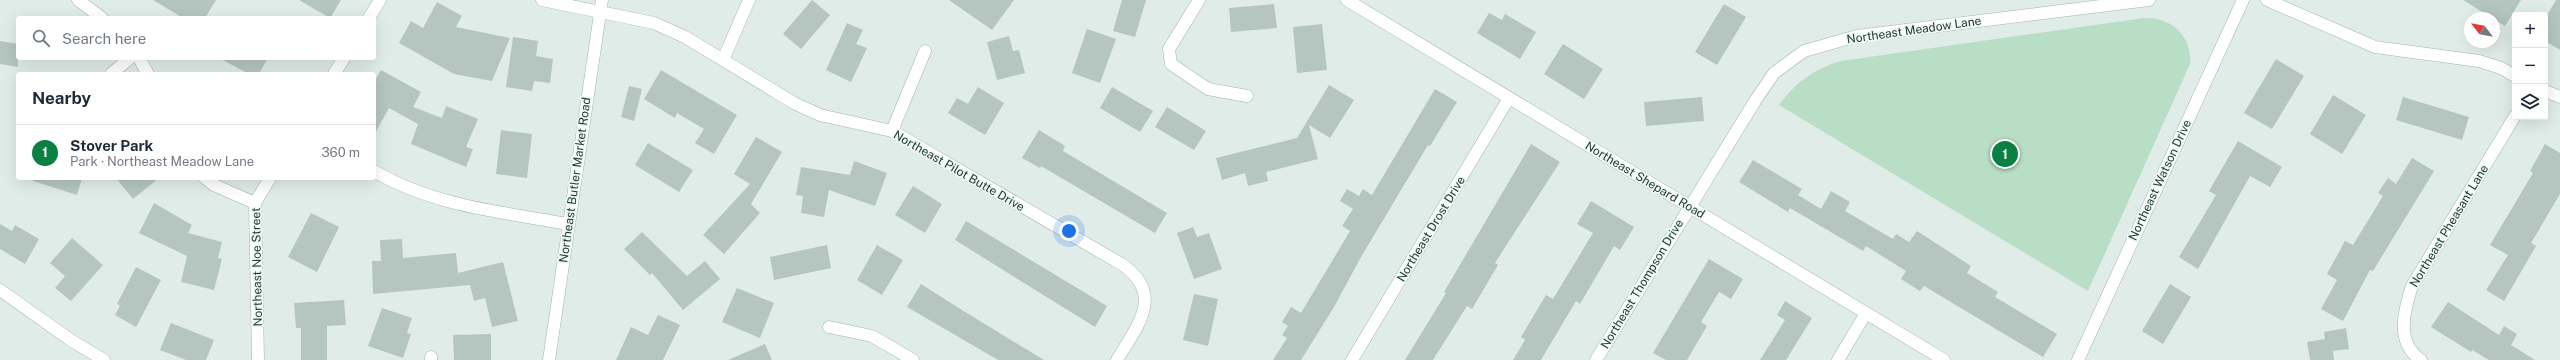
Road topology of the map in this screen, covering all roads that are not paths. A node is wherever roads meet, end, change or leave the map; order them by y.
1 (78, 0) edge
2 (380, 0) edge
3 (542, 0) edge
4 (602, 0) edge
5 (749, 0) edge
6 (1198, 0) edge
7 (1347, 0) edge
8 (2149, 0) edge
9 (2243, 0) edge
10 (2267, 0) edge
11 (600, 12) junction
12 (99, 16) edge
13 (370, 16) edge
14 (926, 51) dead end
15 (128, 60) edge
16 (140, 60) edge
17 (343, 60) edge
18 (723, 60) junction
19 (113, 72) edge
20 (147, 72) edge
21 (335, 72) edge
22 (2512, 74) edge
23 (2548, 92) edge
24 (1247, 96) dead end
25 (2560, 97) edge
26 (1509, 98) junction
27 (2513, 120) edge
28 (892, 131) junction
29 (376, 172) edge
30 (208, 180) edge
31 (269, 180) edge
32 (255, 203) junction
33 (1688, 207) junction
34 (568, 224) junction
35 (0, 290) edge
36 (1866, 314) junction
37 (829, 327) dead end
38 (104, 360) edge
39 (258, 360) edge
40 (549, 360) edge
41 (913, 360) edge
42 (1117, 360) edge
43 (1352, 360) edge
44 (1596, 360) edge
45 (1838, 360) edge
46 (1944, 360) edge
47 (2078, 360) edge
48 (2421, 360) edge

1 - 12 street
2 - 13 street
3 - 11 street, Northeast Pilot Butte Drive
4 - 11 street, Northeast Butler Market Road
5 - 18 street
6 - 24 street
7 - 26 street, Northeast Shepard Road
8 - 33 street, Northeast Meadow Lane
9 - 47 street, Northeast Watson Drive
10 - 22 street
11 - 18 street, Northeast Pilot Butte Drive
11 - 34 street, Northeast Butler Market Road
14 - 28 street
15 - 19 street
16 - 20 street
17 - 21 street
18 - 28 street, Northeast Pilot Butte Drive
23 - 25 street
26 - 33 street, Northeast Shepard Road
26 - 43 street, Northeast Drost Drive
27 - 48 street, Northeast Pheasant Lane
28 - 42 street, Northeast Pilot Butte Drive
29 - 34 street
30 - 32 street
31 - 32 street, Northeast Noe Street
32 - 39 street, Northeast Noe Street
33 - 36 street, Northeast Shepard Road
33 - 44 street, Northeast Thompson Drive
34 - 40 street, Northeast Butler Market Road
35 - 38 street
36 - 45 street
36 - 46 street, Northeast Shepard Road
37 - 41 street

